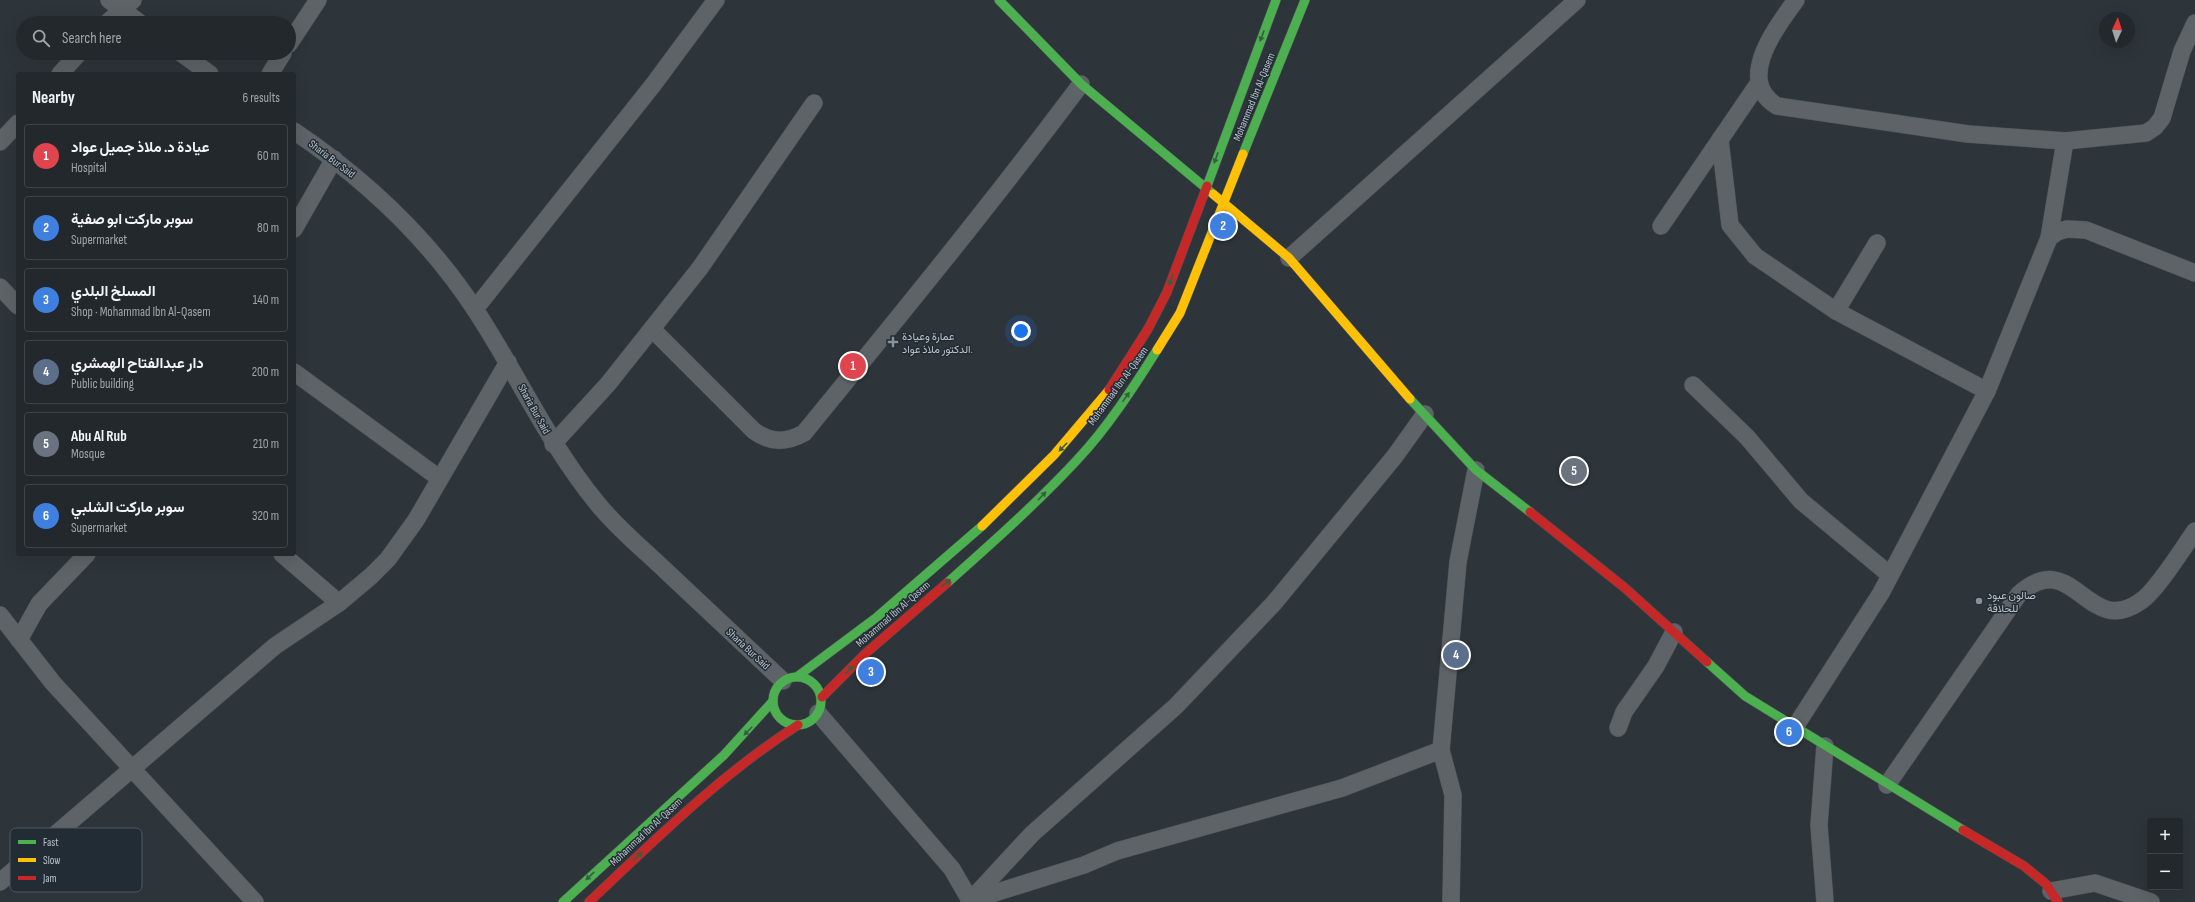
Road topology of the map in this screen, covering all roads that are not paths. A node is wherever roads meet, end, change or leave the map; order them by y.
1 (318, 0) edge
2 (716, 0) edge
3 (999, 0) edge
4 (1276, 0) edge
5 (1305, 0) edge
6 (1577, 0) edge
7 (1796, 0) edge
8 (122, 3) edge
9 (112, 16) edge
10 (134, 16) edge
11 (2195, 22) edge
12 (296, 33) edge
13 (73, 60) edge
14 (191, 60) edge
15 (279, 60) edge
16 (62, 72) edge
17 (207, 72) edge
18 (271, 72) edge
19 (1081, 84) junction
20 (1758, 84) junction
21 (814, 103) dead end
22 (16, 124) edge
23 (296, 132) edge
24 (1720, 140) junction
25 (2065, 141) junction
26 (0, 142) edge
27 (334, 159) junction
28 (1205, 187) junction
29 (1224, 204) junction
30 (296, 226) edge
31 (1661, 226) dead end
32 (2049, 238) junction
33 (1878, 243) dead end
34 (1289, 258) junction
35 (2195, 273) edge
36 (0, 287) edge
37 (16, 304) edge
38 (475, 309) junction
39 (1836, 311) junction
40 (652, 329) junction
41 (508, 362) junction
42 (296, 373) edge
43 (1693, 385) dead end
44 (1987, 391) junction
45 (1424, 414) junction
46 (553, 444) junction
47 (1476, 470) junction
48 (439, 478) junction
49 (2195, 531) edge
50 (85, 556) edge
51 (284, 556) edge
52 (1890, 575) junction
53 (339, 603) junction
54 (0, 615) edge
55 (1674, 632) junction
56 (19, 640) junction
57 (791, 679) junction
58 (773, 701) junction
59 (820, 705) junction
60 (798, 725) junction
61 (1795, 727) junction
62 (1618, 728) dead end
63 (1825, 746) junction
64 (1441, 750) junction
65 (132, 768) junction
66 (1887, 785) junction
67 (63, 828) edge
68 (10, 873) edge
69 (0, 882) edge
70 (2054, 896) edge
71 (255, 902) edge
72 (562, 902) edge
73 (590, 902) edge
74 (970, 902) edge
75 (1451, 902) edge
76 (1825, 902) edge
77 (2151, 902) edge

1 - 12 street
2 - 38 street
3 - 19 main road
4 -> 28 main road, Mohammad Ibn Al-Qasem
5 - 29 main road, Mohammad Ibn Al-Qasem
6 - 34 street
7 - 20 street
8 - 9 street
8 - 10 street
11 - 25 street
13 - 16 street
14 - 17 street
15 - 18 street
19 - 28 main road
19 - 40 street
20 - 24 street
20 - 25 street
21 - 40 street
22 - 26 street
23 - 27 street, Sharia Bur Said
24 - 31 street
24 - 39 street
25 - 32 street
27 - 30 street
27 - 38 street, Sharia Bur Said
28 - 29 main road
28 -> 57 main road, Mohammad Ibn Al-Qasem
29 - 34 main road
59 -> 29 main road, Mohammad Ibn Al-Qasem
32 - 35 street
32 - 44 street
33 - 39 street
34 - 45 main road
36 - 37 street
38 - 41 street, Sharia Bur Said
39 - 44 street
40 - 46 street
41 - 46 street, Sharia Bur Said
41 - 48 street
42 - 48 street
43 - 52 street
44 - 52 street
45 - 47 main road
45 - 74 street
46 - 57 street, Sharia Bur Said
47 - 55 main road
47 - 64 street
48 - 53 street
49 - 66 street
50 - 56 street
51 - 53 street
52 - 61 street
53 - 65 street
54 - 56 street
55 - 61 main road
55 - 62 street
56 - 65 street
57 - 58 main road
57 - 59 main road
58 - 60 main road
58 -> 72 main road
59 - 60 main road
59 - 74 street
73 -> 60 main road, Mohammad Ibn Al-Qasem
61 - 63 main road
63 - 66 main road
63 - 76 street
64 - 74 street
64 - 75 street
65 - 67 street
65 - 71 street
66 - 70 main road
68 - 69 street
70 - 77 street

